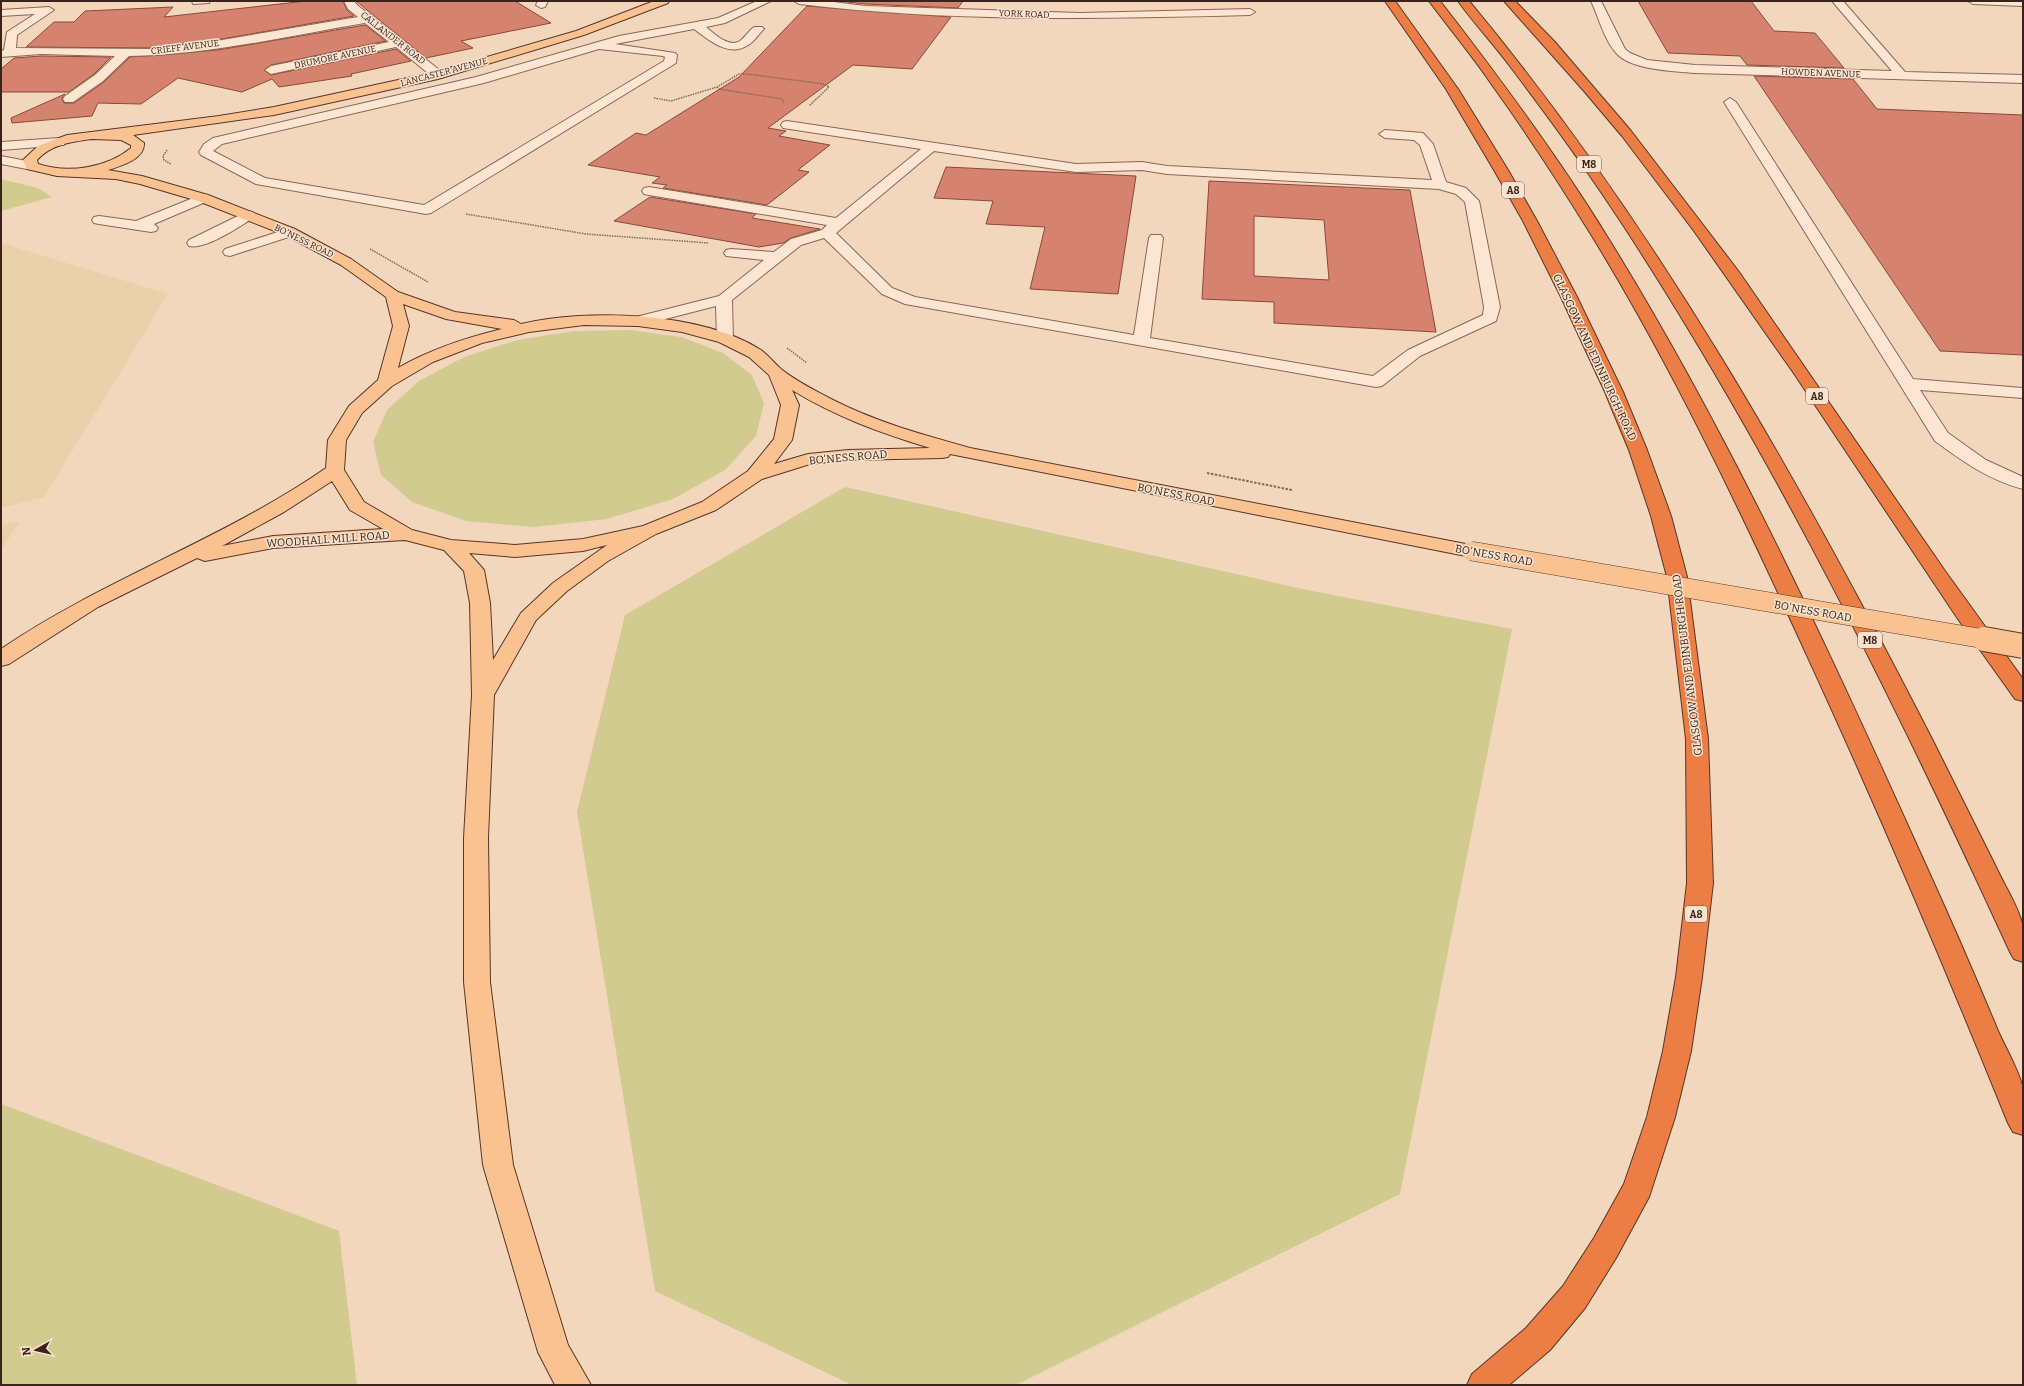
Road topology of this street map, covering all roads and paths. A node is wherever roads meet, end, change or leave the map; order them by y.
1 (349, 1) edge
2 (664, 1) edge
3 (766, 1) edge
4 (799, 1) edge
5 (1390, 1) edge
6 (1434, 1) edge
7 (1463, 1) edge
8 (1509, 1) edge
9 (1596, 1) edge
10 (1837, 1) edge
11 (1973, 1) edge
12 (2023, 3) edge
13 (1250, 12) dead end
14 (1, 13) edge
15 (368, 19) junction
16 (696, 25) junction
17 (758, 29) dead end
18 (399, 43) junction
19 (598, 45) junction
20 (6, 53) edge
21 (125, 53) junction
22 (271, 70) dead end
23 (438, 75) junction
24 (1901, 75) junction
25 (2023, 79) edge
26 (620, 93) junction
27 (69, 99) dead end
28 (1730, 102) dead end
29 (785, 104) dead end
30 (219, 120) junction
31 (787, 124) dead end
32 (1385, 134) dead end
33 (108, 135) junction
34 (59, 142) junction
35 (172, 145) dead end
36 (1, 146) edge
37 (931, 147) junction
38 (138, 158) junction
39 (1, 160) edge
40 (172, 164) dead end
41 (32, 166) junction
42 (71, 172) junction
43 (1440, 184) junction
44 (649, 191) dead end
45 (185, 192) junction
46 (203, 198) junction
47 (430, 207) junction
48 (248, 215) junction
49 (99, 220) dead end
50 (840, 223) junction
51 (138, 226) junction
52 (160, 229) dead end
53 (290, 232) junction
54 (827, 233) junction
55 (1156, 238) dead end
56 (194, 243) dead end
57 (712, 244) dead end
58 (364, 246) dead end
59 (230, 252) dead end
60 (731, 253) dead end
61 (779, 257) junction
62 (429, 282) dead end
63 (393, 295) junction
64 (724, 299) junction
65 (638, 321) junction
66 (529, 327) junction
67 (725, 339) junction
68 (1141, 341) junction
69 (782, 344) dead end
70 (812, 367) dead end
71 (776, 373) junction
72 (386, 382) junction
73 (1907, 384) junction
74 (2023, 393) edge
75 (967, 453) junction
76 (335, 470) junction
77 (1200, 472) dead end
78 (755, 475) junction
79 (2023, 483) edge
80 (1296, 491) dead end
81 (648, 530) junction
82 (404, 534) junction
83 (451, 546) junction
84 (180, 559) junction
85 (2023, 646) edge
86 (1, 659) edge
87 (2023, 694) edge
88 (483, 695) junction
89 (2023, 952) edge
90 (2023, 1123) edge
91 (554, 1352) junction
92 (555, 1385) edge
93 (574, 1385) edge
94 (1484, 1385) edge

1 - 15 street, CALLANDER ROAD
2 - 23 main road, LANCASTER AVENUE
3 - 16 street
4 - 13 street, YORK ROAD
5 - 94 highway, GLASGOW AND EDINBURGH ROAD / A8
6 - 90 highway, M8
7 - 89 highway, M8
8 - 87 highway, A8
9 - 24 street, HOWDEN AVENUE
10 - 24 street
11 - 12 street
14 - 20 street
15 - 18 street, CALLANDER ROAD
15 - 21 street, CRIEFF AVENUE
16 - 17 street
16 - 19 street
18 - 22 street, DRUMORE AVENUE
18 - 23 street, CALLANDER ROAD
19 - 26 street
19 - 47 street
20 - 21 street, CRIEFF AVENUE
21 - 27 street
23 - 30 main road, LANCASTER AVENUE
24 - 25 street, HOWDEN AVENUE
26 - 29 path
26 - 47 street
28 - 73 street
30 - 33 main road, LANCASTER AVENUE
30 - 38 main road, LANCASTER AVENUE
31 - 37 street
32 - 43 street
33 - 34 main road
33 - 38 main road, BO'NESS ROAD
34 - 36 street
34 - 41 main road
35 - 40 path
37 - 43 street
37 - 50 street
38 - 42 main road, LANCASTER AVENUE
38 - 45 main road, BO'NESS ROAD
39 - 41 street
41 - 42 main road
42 - 45 main road, BO'NESS ROAD
43 - 68 street
44 - 50 street
45 - 46 main road, BO'NESS ROAD
46 - 48 main road, BO'NESS ROAD
46 - 51 street
47 - 57 path
48 - 53 main road, BO'NESS ROAD
48 - 56 street
49 - 51 street
50 - 54 street
51 - 52 street
53 - 59 street
53 - 63 main road, BO'NESS ROAD
54 - 61 street
54 - 68 street
55 - 68 street
58 - 62 path
60 - 61 street
61 - 64 street
63 - 66 main road, BO'NESS ROAD
63 - 72 main road
64 - 65 street
64 - 67 street
65 - 66 main road
65 - 67 main road
66 - 72 main road
67 - 71 main road
69 - 70 path
71 - 75 main road, BO'NESS ROAD
71 - 78 main road
72 - 76 main road
73 - 74 street
73 - 79 street
75 - 78 main road, BO'NESS ROAD
75 - 85 main road, BO'NESS ROAD, bridge
76 - 82 main road
76 - 84 main road, WOODHALL MILL ROAD
77 - 80 path
78 - 81 main road
81 - 83 main road
81 - 88 main road
82 - 83 main road
82 - 84 main road, WOODHALL MILL ROAD
83 - 88 main road
84 - 86 main road, WOODHALL MILL ROAD
88 - 91 main road
91 - 92 main road
91 - 93 main road

